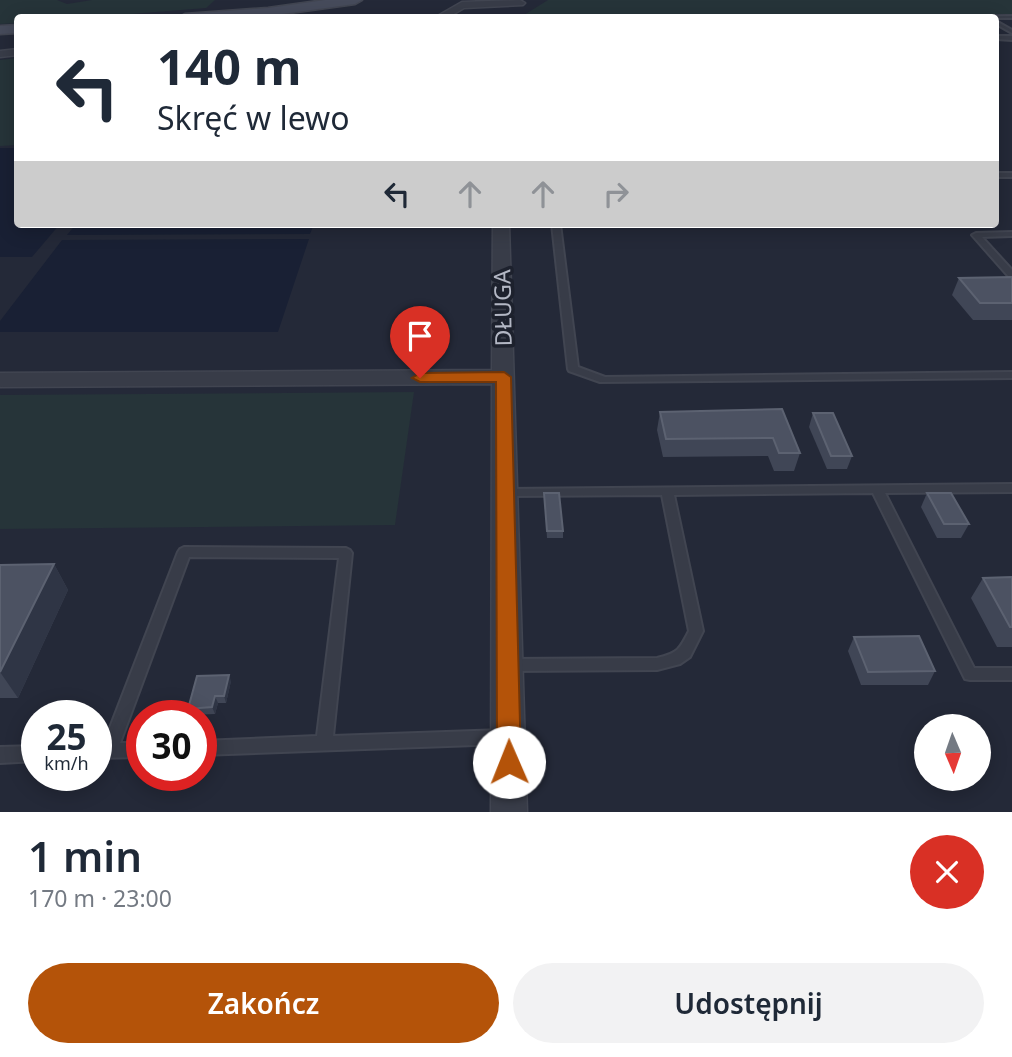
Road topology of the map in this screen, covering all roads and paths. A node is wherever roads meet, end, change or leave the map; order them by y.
1 (355, 0) edge
2 (523, 2) edge
3 (232, 14) edge
4 (446, 14) edge
5 (501, 228) edge
6 (556, 228) edge
7 (1012, 234) edge
8 (1012, 275) edge
9 (1012, 375) edge
10 (504, 377) junction
11 (0, 380) edge
12 (1012, 488) edge
13 (877, 489) junction
14 (667, 491) junction
15 (506, 492) junction
16 (508, 666) junction
17 (1012, 674) edge
18 (112, 729) edge
19 (509, 737) junction
20 (324, 743) junction
21 (217, 747) edge
22 (21, 754) edge
23 (0, 755) edge
24 (509, 812) edge

1 - 3 main road
2 - 4 street
5 - 10 street, DŁUGA
6 - 9 lane
7 - 8 lane
10 - 11 street
10 - 15 street, DŁUGA
12 - 13 lane
13 - 14 lane
13 - 17 lane
14 - 15 lane
14 - 16 lane
15 - 16 street, DŁUGA
16 - 19 street, DŁUGA
18 - 20 lane
19 - 20 lane
19 - 24 street, DŁUGA
20 - 21 lane
22 - 23 lane

